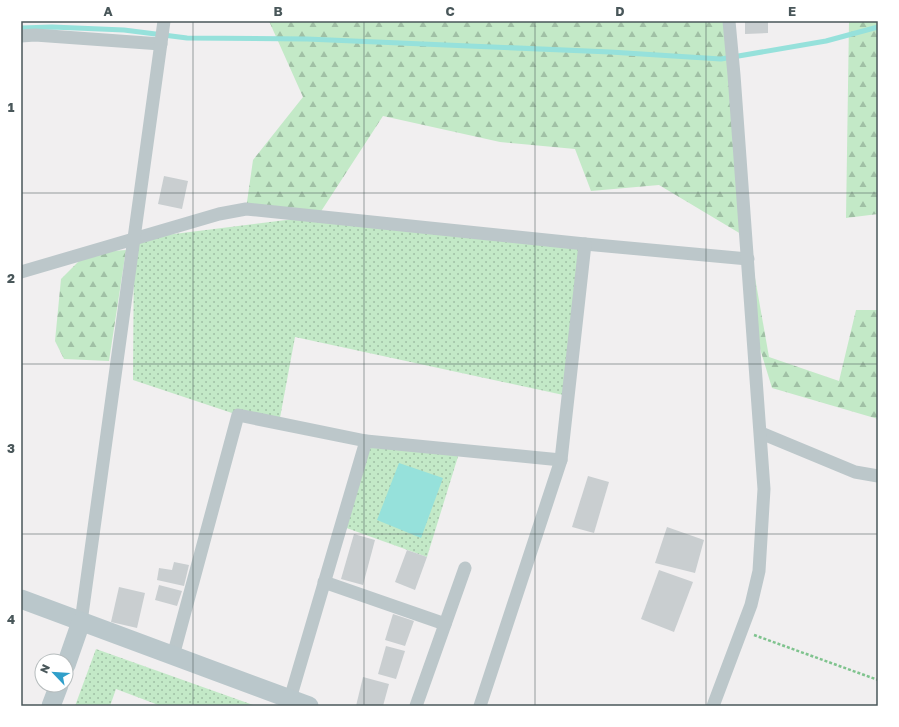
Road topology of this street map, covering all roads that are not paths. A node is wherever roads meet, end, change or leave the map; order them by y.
1 (164, 21) edge
2 (729, 21) edge
3 (21, 36) edge
4 (161, 44) junction
5 (134, 239) junction
6 (585, 244) junction
7 (748, 259) junction
8 (21, 272) edge
9 (761, 433) junction
10 (366, 441) junction
11 (561, 460) junction
12 (878, 476) edge
13 (465, 568) dead end
14 (324, 582) junction
15 (21, 600) edge
16 (82, 622) junction
17 (445, 624) junction
18 (70, 653) edge
19 (173, 656) junction
20 (56, 693) edge
21 (290, 699) junction
22 (52, 706) edge
23 (309, 706) edge
24 (416, 706) edge
25 (480, 706) edge
26 (713, 706) edge

1 - 4 street
2 - 7 street
3 - 4 street
4 - 5 street
5 - 6 street
5 - 8 street
5 - 16 street
6 - 7 street
6 - 11 street
7 - 9 street
9 - 12 street
9 - 26 street
10 - 11 street
10 - 14 street
10 - 19 street
11 - 25 street
13 - 17 street
14 - 17 street
14 - 21 street
15 - 16 street
16 - 18 street
16 - 19 street
17 - 24 street
19 - 21 street
20 - 22 street
21 - 23 street

